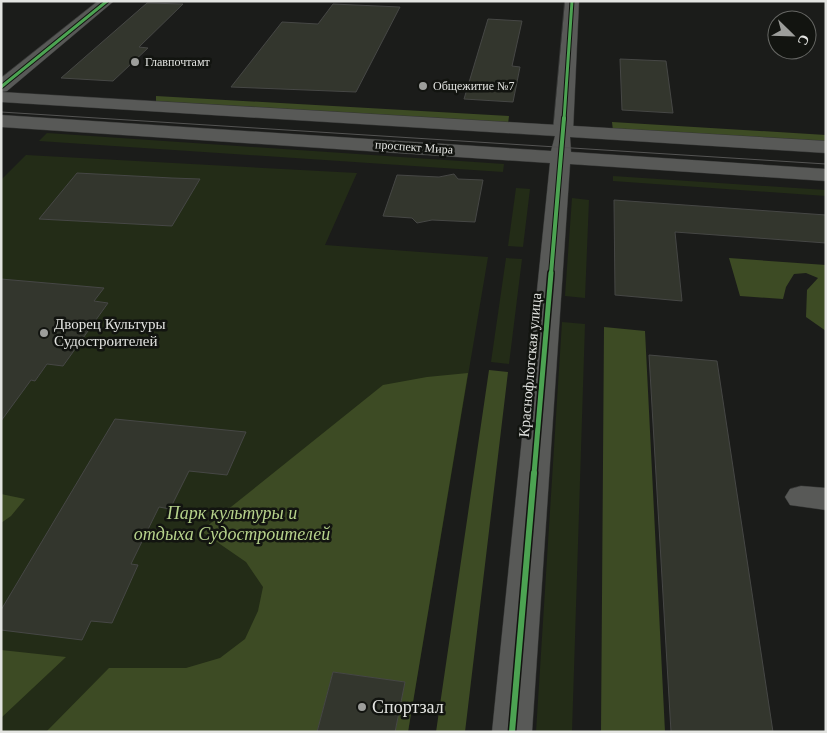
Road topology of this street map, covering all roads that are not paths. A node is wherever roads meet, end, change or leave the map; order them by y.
1 (107, 1) edge
2 (572, 1) edge
3 (1, 87) edge
4 (1, 96) edge
5 (1, 121) edge
6 (562, 144) junction
7 (826, 147) edge
8 (826, 175) edge
9 (512, 732) edge

1 - 3 main road
2 - 6 main road, Краснофлотская улица
4 - 6 main road, проспект Мира
5 - 6 main road, проспект Мира
6 - 7 main road, проспект Мира
6 - 8 main road, проспект Мира
6 - 9 main road, Краснофлотская улица

